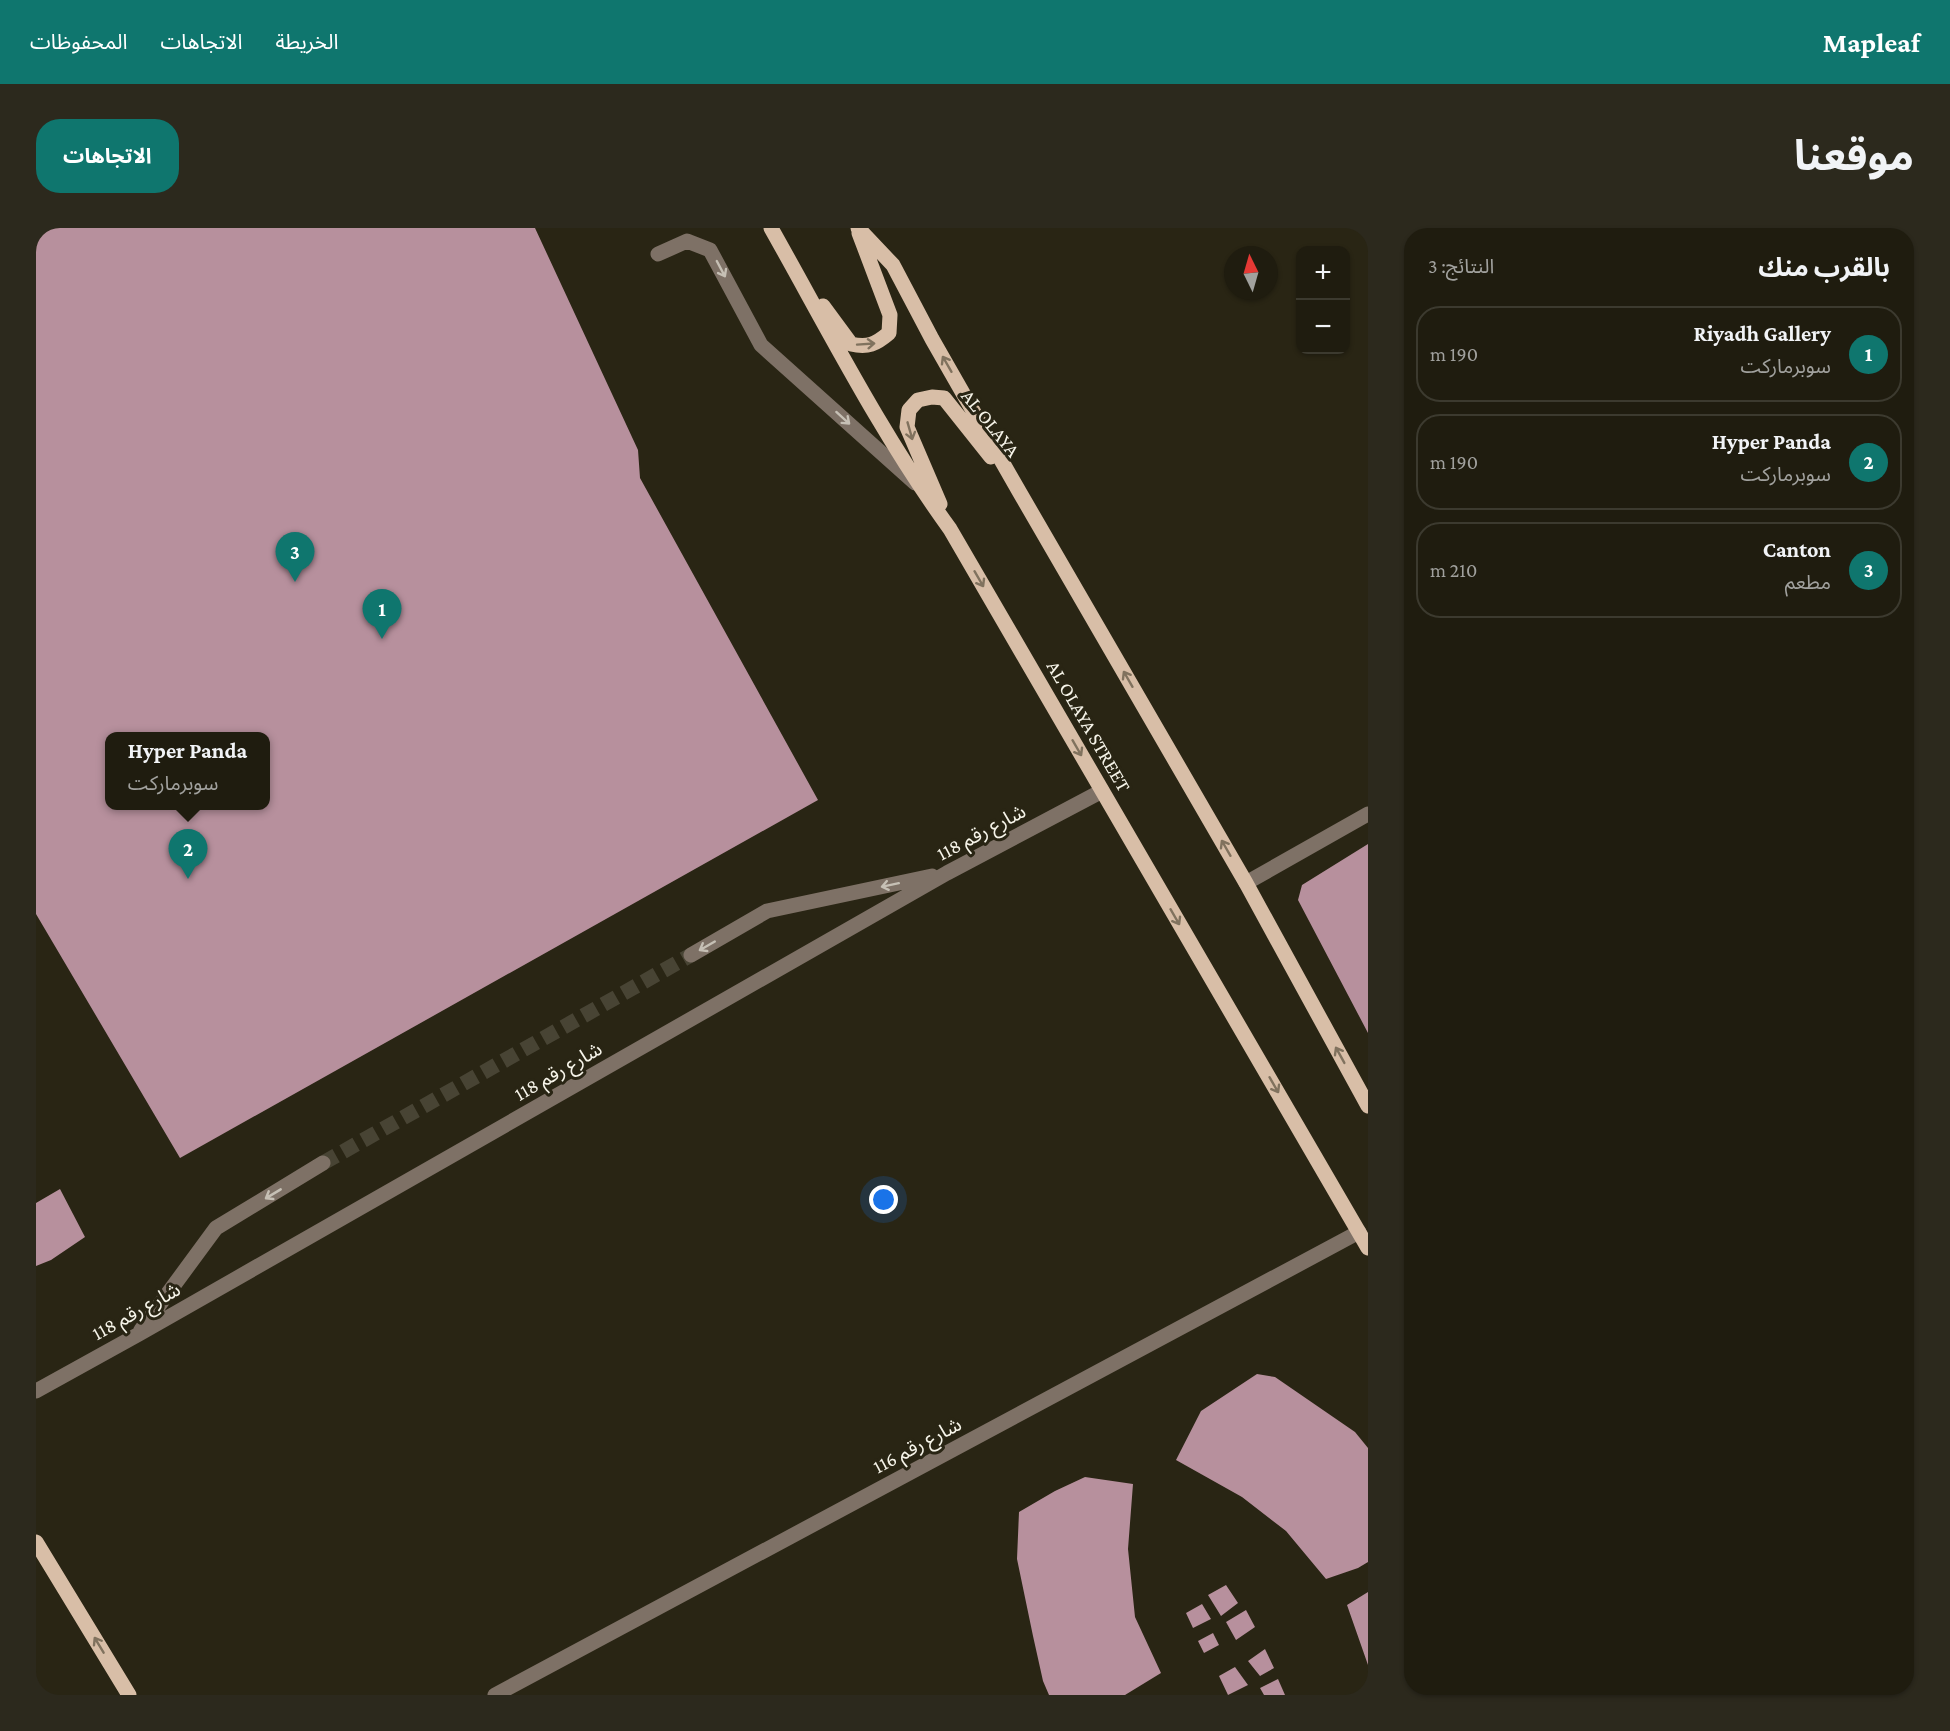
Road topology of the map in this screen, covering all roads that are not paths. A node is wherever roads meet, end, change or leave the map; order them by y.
1 (771, 228) edge
2 (857, 228) edge
3 (658, 254) dead end
4 (788, 258) junction
5 (920, 487) junction
6 (1020, 493) junction
7 (950, 529) junction
8 (1102, 791) junction
9 (1368, 814) edge
10 (947, 873) junction
11 (1246, 883) junction
12 (692, 955) tunnel mouth
13 (1368, 1106) edge
14 (323, 1164) tunnel mouth
15 (1359, 1232) junction
16 (1368, 1248) edge
17 (139, 1334) junction
18 (36, 1391) edge
19 (36, 1542) edge
20 (129, 1695) edge
21 (495, 1695) edge

1 - 4 main road, AL OLAYA STREET
4 -> 2 main road
6 -> 2 main road
3 -> 5 street
4 - 5 main road, AL OLAYA STREET
5 - 7 main road, AL OLAYA STREET
6 -> 7 main road, AL OLAYA
11 -> 6 main road
7 -> 8 main road, AL OLAYA STREET
8 - 10 street, شارع رقم 118
8 -> 15 main road, AL OLAYA STREET
9 - 11 street
10 -> 12 street
10 - 17 street, شارع رقم 118
13 -> 11 main road
14 -> 17 street
15 - 16 main road, AL OLAYA STREET
15 - 21 street, شارع رقم 116
17 - 18 street, شارع رقم 118
20 -> 19 main road

